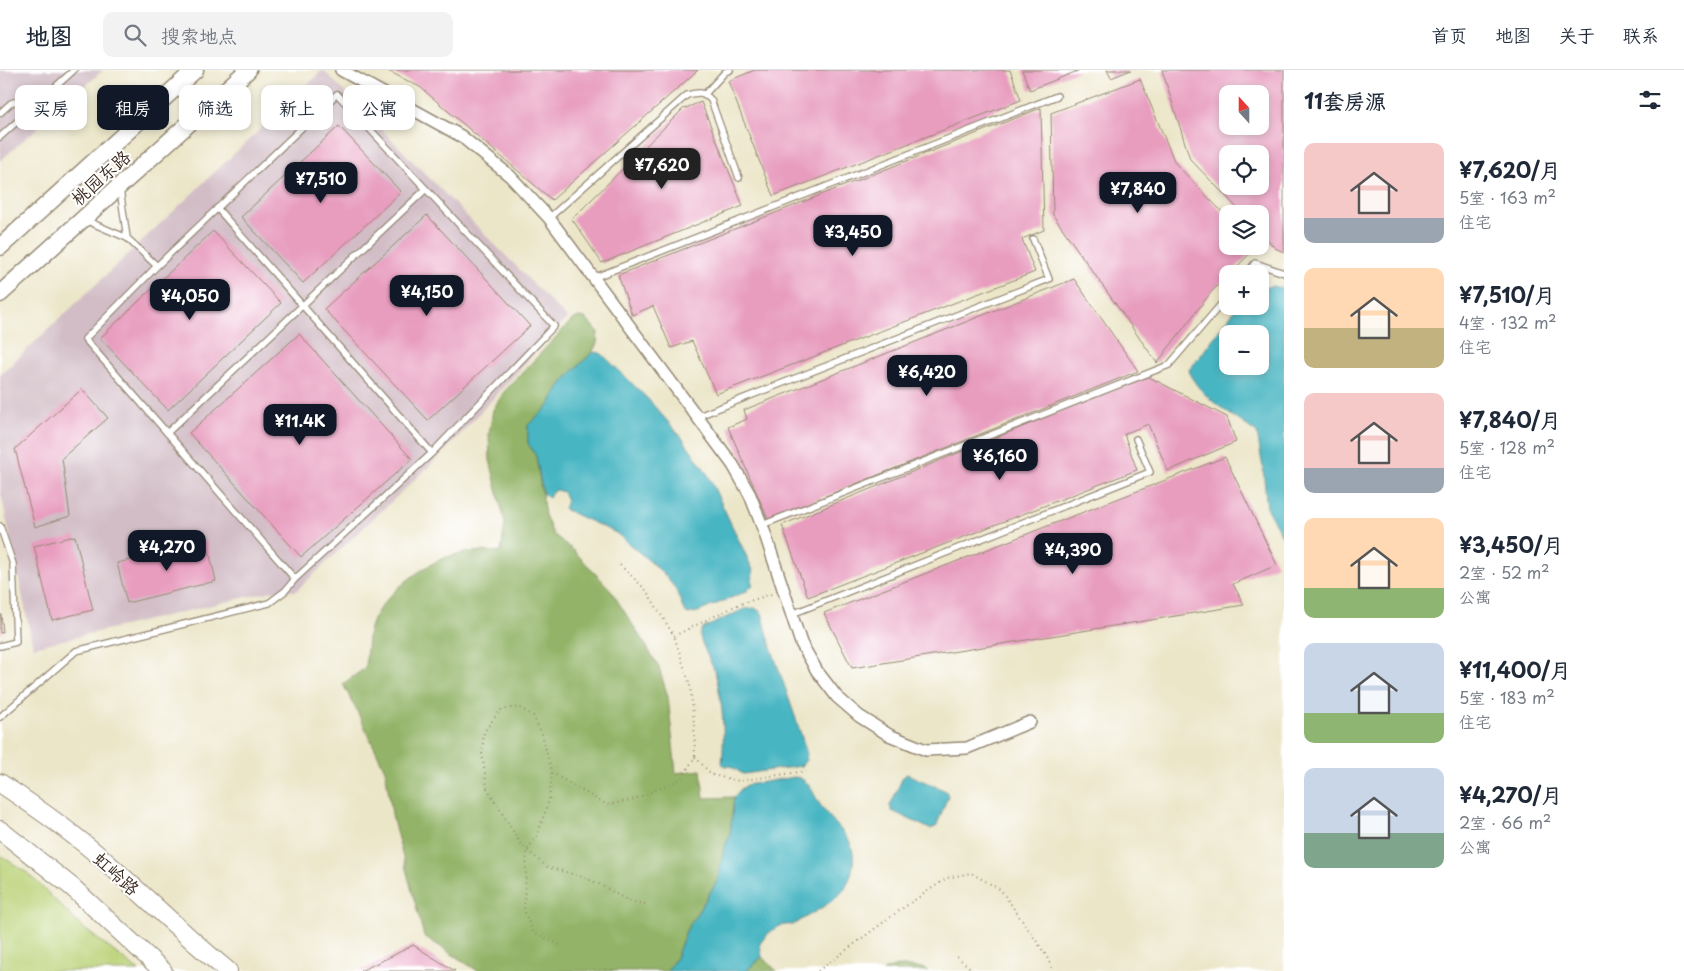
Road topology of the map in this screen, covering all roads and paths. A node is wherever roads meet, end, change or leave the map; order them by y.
1 (74, 70) edge
2 (195, 70) edge
3 (248, 70) edge
4 (341, 70) edge
5 (730, 70) edge
6 (58, 85) edge
7 (705, 94) junction
8 (1057, 96) dead end
9 (15, 102) edge
10 (0, 113) edge
11 (15, 124) edge
12 (0, 137) edge
13 (739, 178) dead end
14 (120, 186) junction
15 (426, 189) junction
16 (217, 208) junction
17 (548, 218) junction
18 (83, 219) junction
19 (128, 238) junction
20 (1033, 239) dead end
21 (0, 247) edge
22 (157, 266) junction
23 (1269, 268) edge
24 (1284, 273) edge
25 (593, 278) junction
26 (0, 294) edge
27 (303, 306) junction
28 (1219, 307) edge
29 (696, 417) junction
30 (167, 433) junction
31 (1136, 439) dead end
32 (432, 453) junction
33 (762, 525) junction
34 (0, 526) edge
35 (620, 565) dead end
36 (295, 579) junction
37 (784, 590) junction
38 (792, 614) junction
39 (674, 636) junction
40 (0, 646) edge
41 (0, 717) edge
42 (1030, 722) dead end
43 (695, 757) junction
44 (806, 771) dead end
45 (552, 773) junction
46 (0, 783) edge
47 (0, 830) edge
48 (527, 850) junction
49 (645, 904) dead end
50 (560, 945) dead end
51 (957, 957) dead end
52 (163, 971) edge
53 (228, 971) edge
54 (818, 971) edge
55 (974, 971) edge
56 (1053, 971) edge

1 - 6 lane
2 - 21 main road, 桃园东路
3 - 14 main road, 桃园东路
4 - 17 street
5 - 7 lane
7 - 13 lane
7 - 17 lane
8 - 25 lane
9 - 10 lane
11 - 12 lane
14 - 18 main road, 桃园东路
14 - 19 lane
15 - 16 lane
15 - 27 lane
15 - 32 lane
16 - 22 lane
16 - 27 lane
17 - 25 street
18 - 19 lane
18 - 26 main road, 桃园东路
19 - 22 lane
20 - 29 lane
22 - 30 lane
23 - 24 lane
25 - 29 street
27 - 30 lane
27 - 32 lane
28 - 33 lane
29 - 33 street
30 - 36 lane
31 - 38 lane
32 - 36 lane
33 - 37 street
34 - 40 lane
35 - 39 path
36 - 41 lane
37 - 38 street
37 - 39 path
38 - 42 street
39 - 43 path
43 - 44 path
43 - 45 path
45 - 48 path
45 - 48 path
46 - 53 main road, 虹岭路
47 - 52 main road
48 - 49 path
48 - 50 path
51 - 55 path
54 - 56 path

